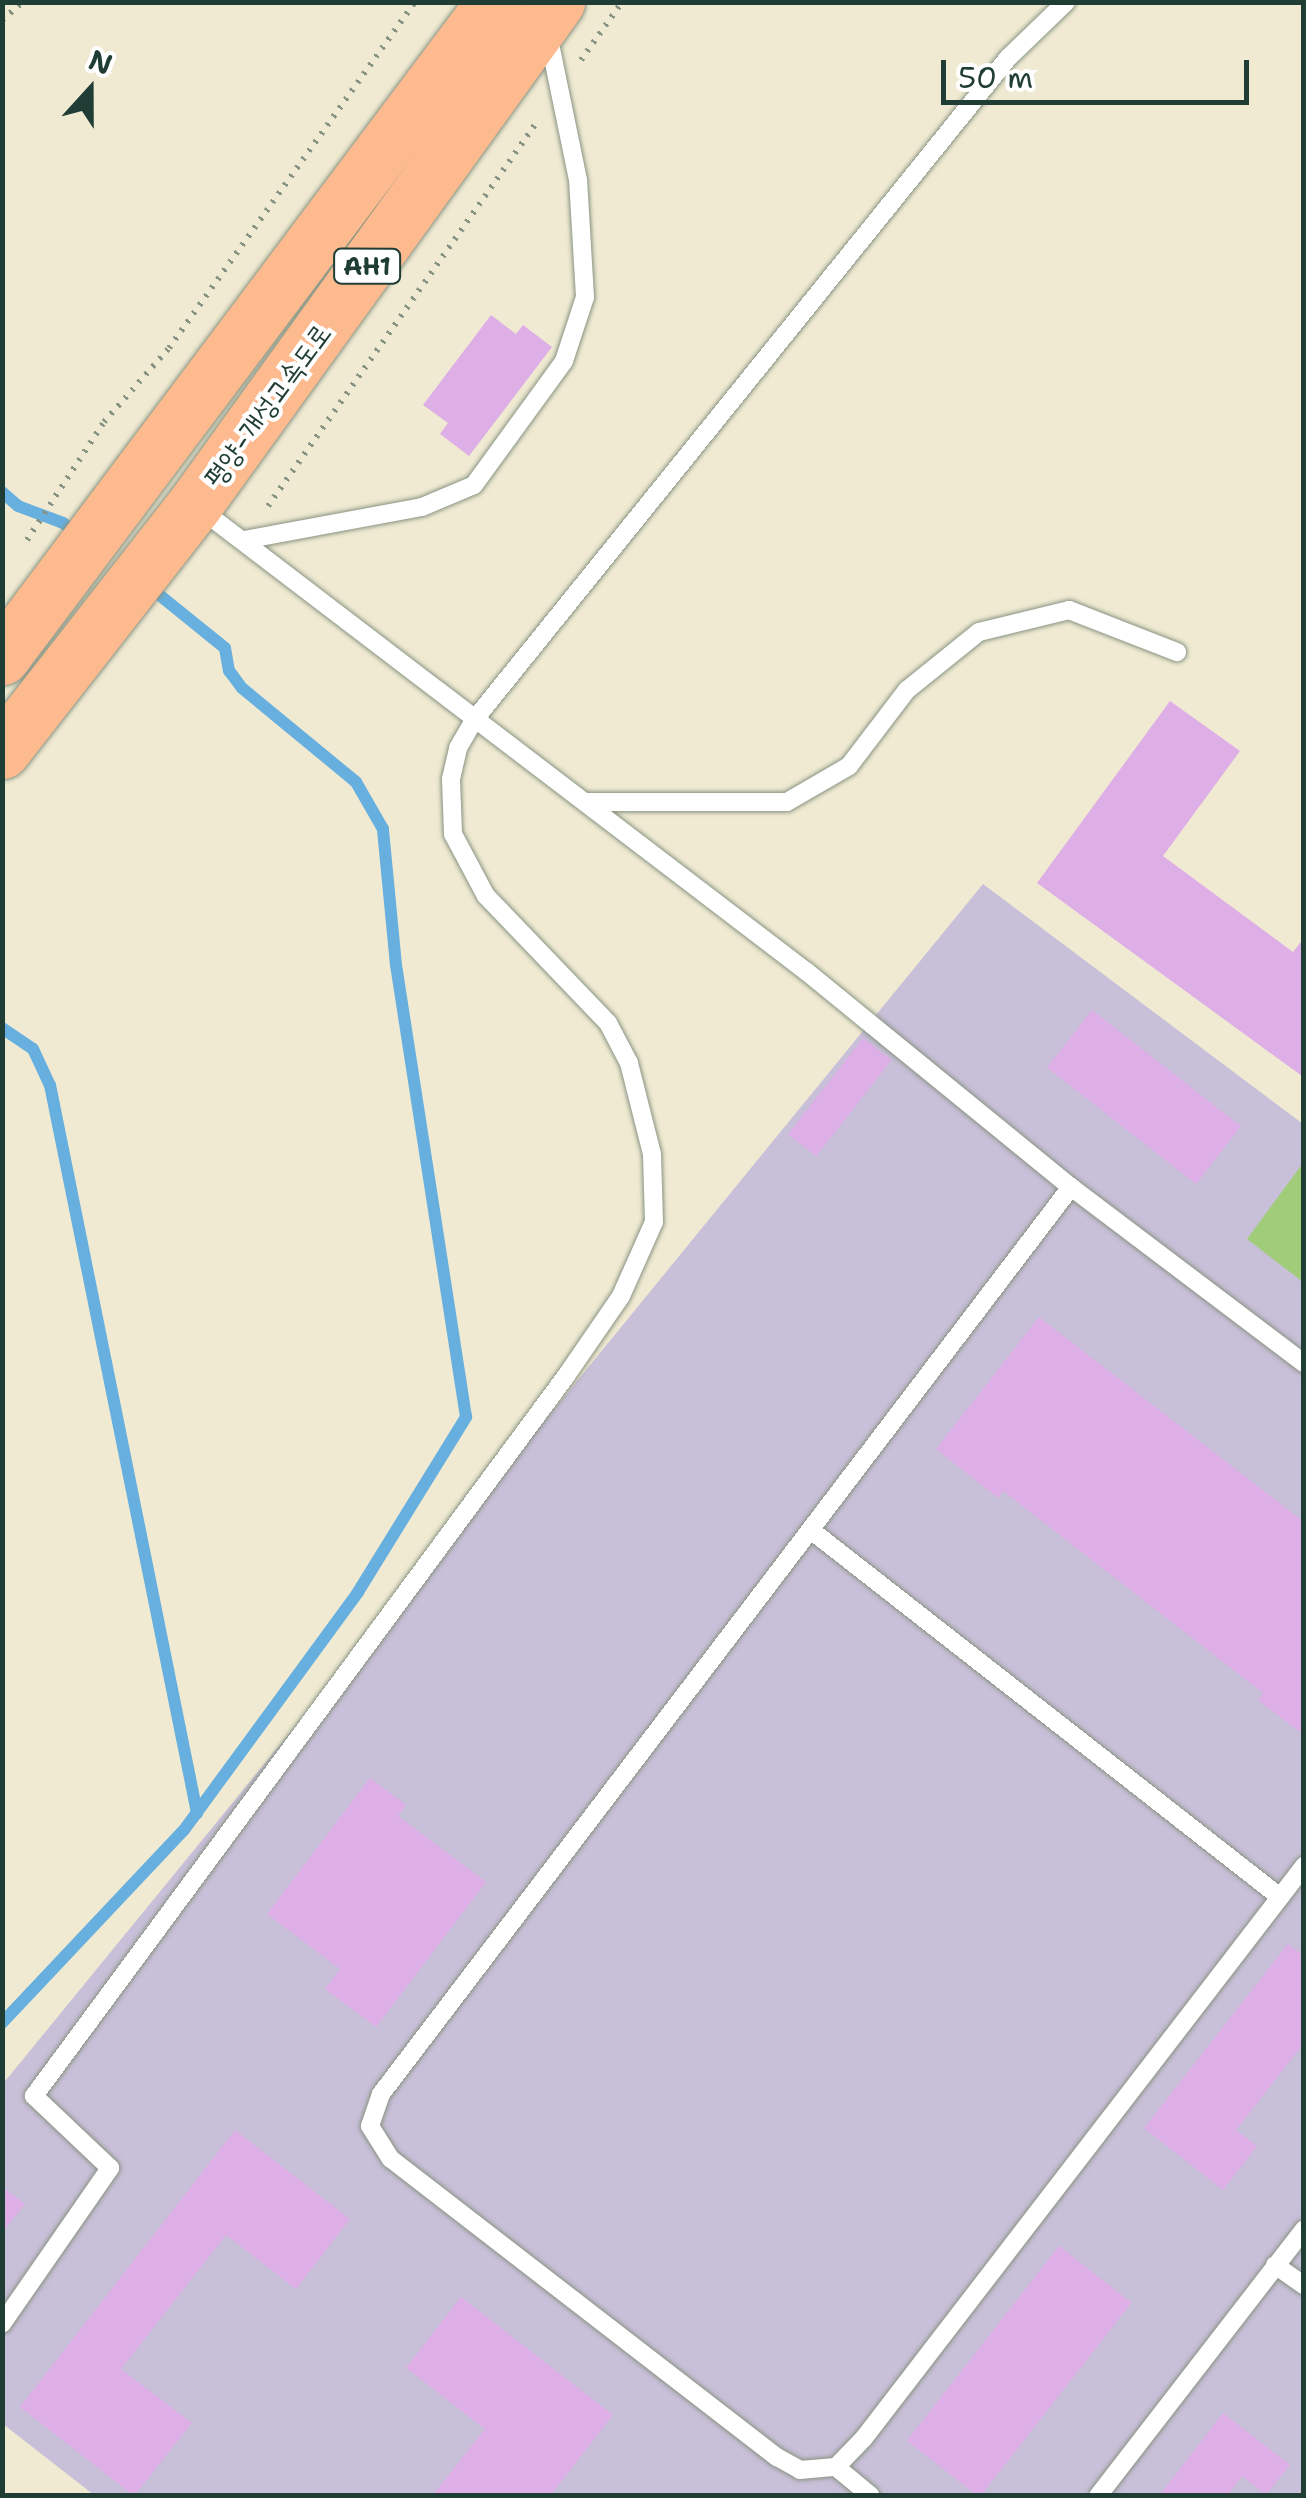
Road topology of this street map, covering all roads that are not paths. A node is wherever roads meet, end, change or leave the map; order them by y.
1 (494, 2) edge
2 (1066, 2) edge
3 (551, 11) edge
4 (185, 516) junction
5 (244, 540) junction
6 (1177, 652) dead end
7 (2, 657) edge
8 (475, 719) junction
9 (2, 751) edge
10 (584, 802) junction
11 (1071, 1188) junction
12 (1304, 1363) edge
13 (812, 1531) junction
14 (1304, 1866) edge
15 (1280, 1897) junction
16 (1304, 2229) edge
17 (1275, 2266) junction
18 (1304, 2285) edge
19 (2, 2324) edge
20 (836, 2467) junction
21 (870, 2496) edge
22 (1098, 2496) edge

1 - 7 highway, 평양-개성고속도로 / AH1
2 - 8 lane
3 - 4 highway, 평양-개성고속도로 / AH1
3 - 5 lane
4 - 5 lane
4 - 9 highway, 평양-개성고속도로 / AH1
5 - 8 lane
6 - 10 lane
8 - 10 lane
8 - 19 lane
10 - 11 lane
11 - 12 lane
11 - 13 lane
13 - 15 lane
13 - 20 lane
14 - 15 lane
15 - 20 lane
16 - 17 lane
17 - 18 lane
17 - 22 lane
20 - 21 lane

